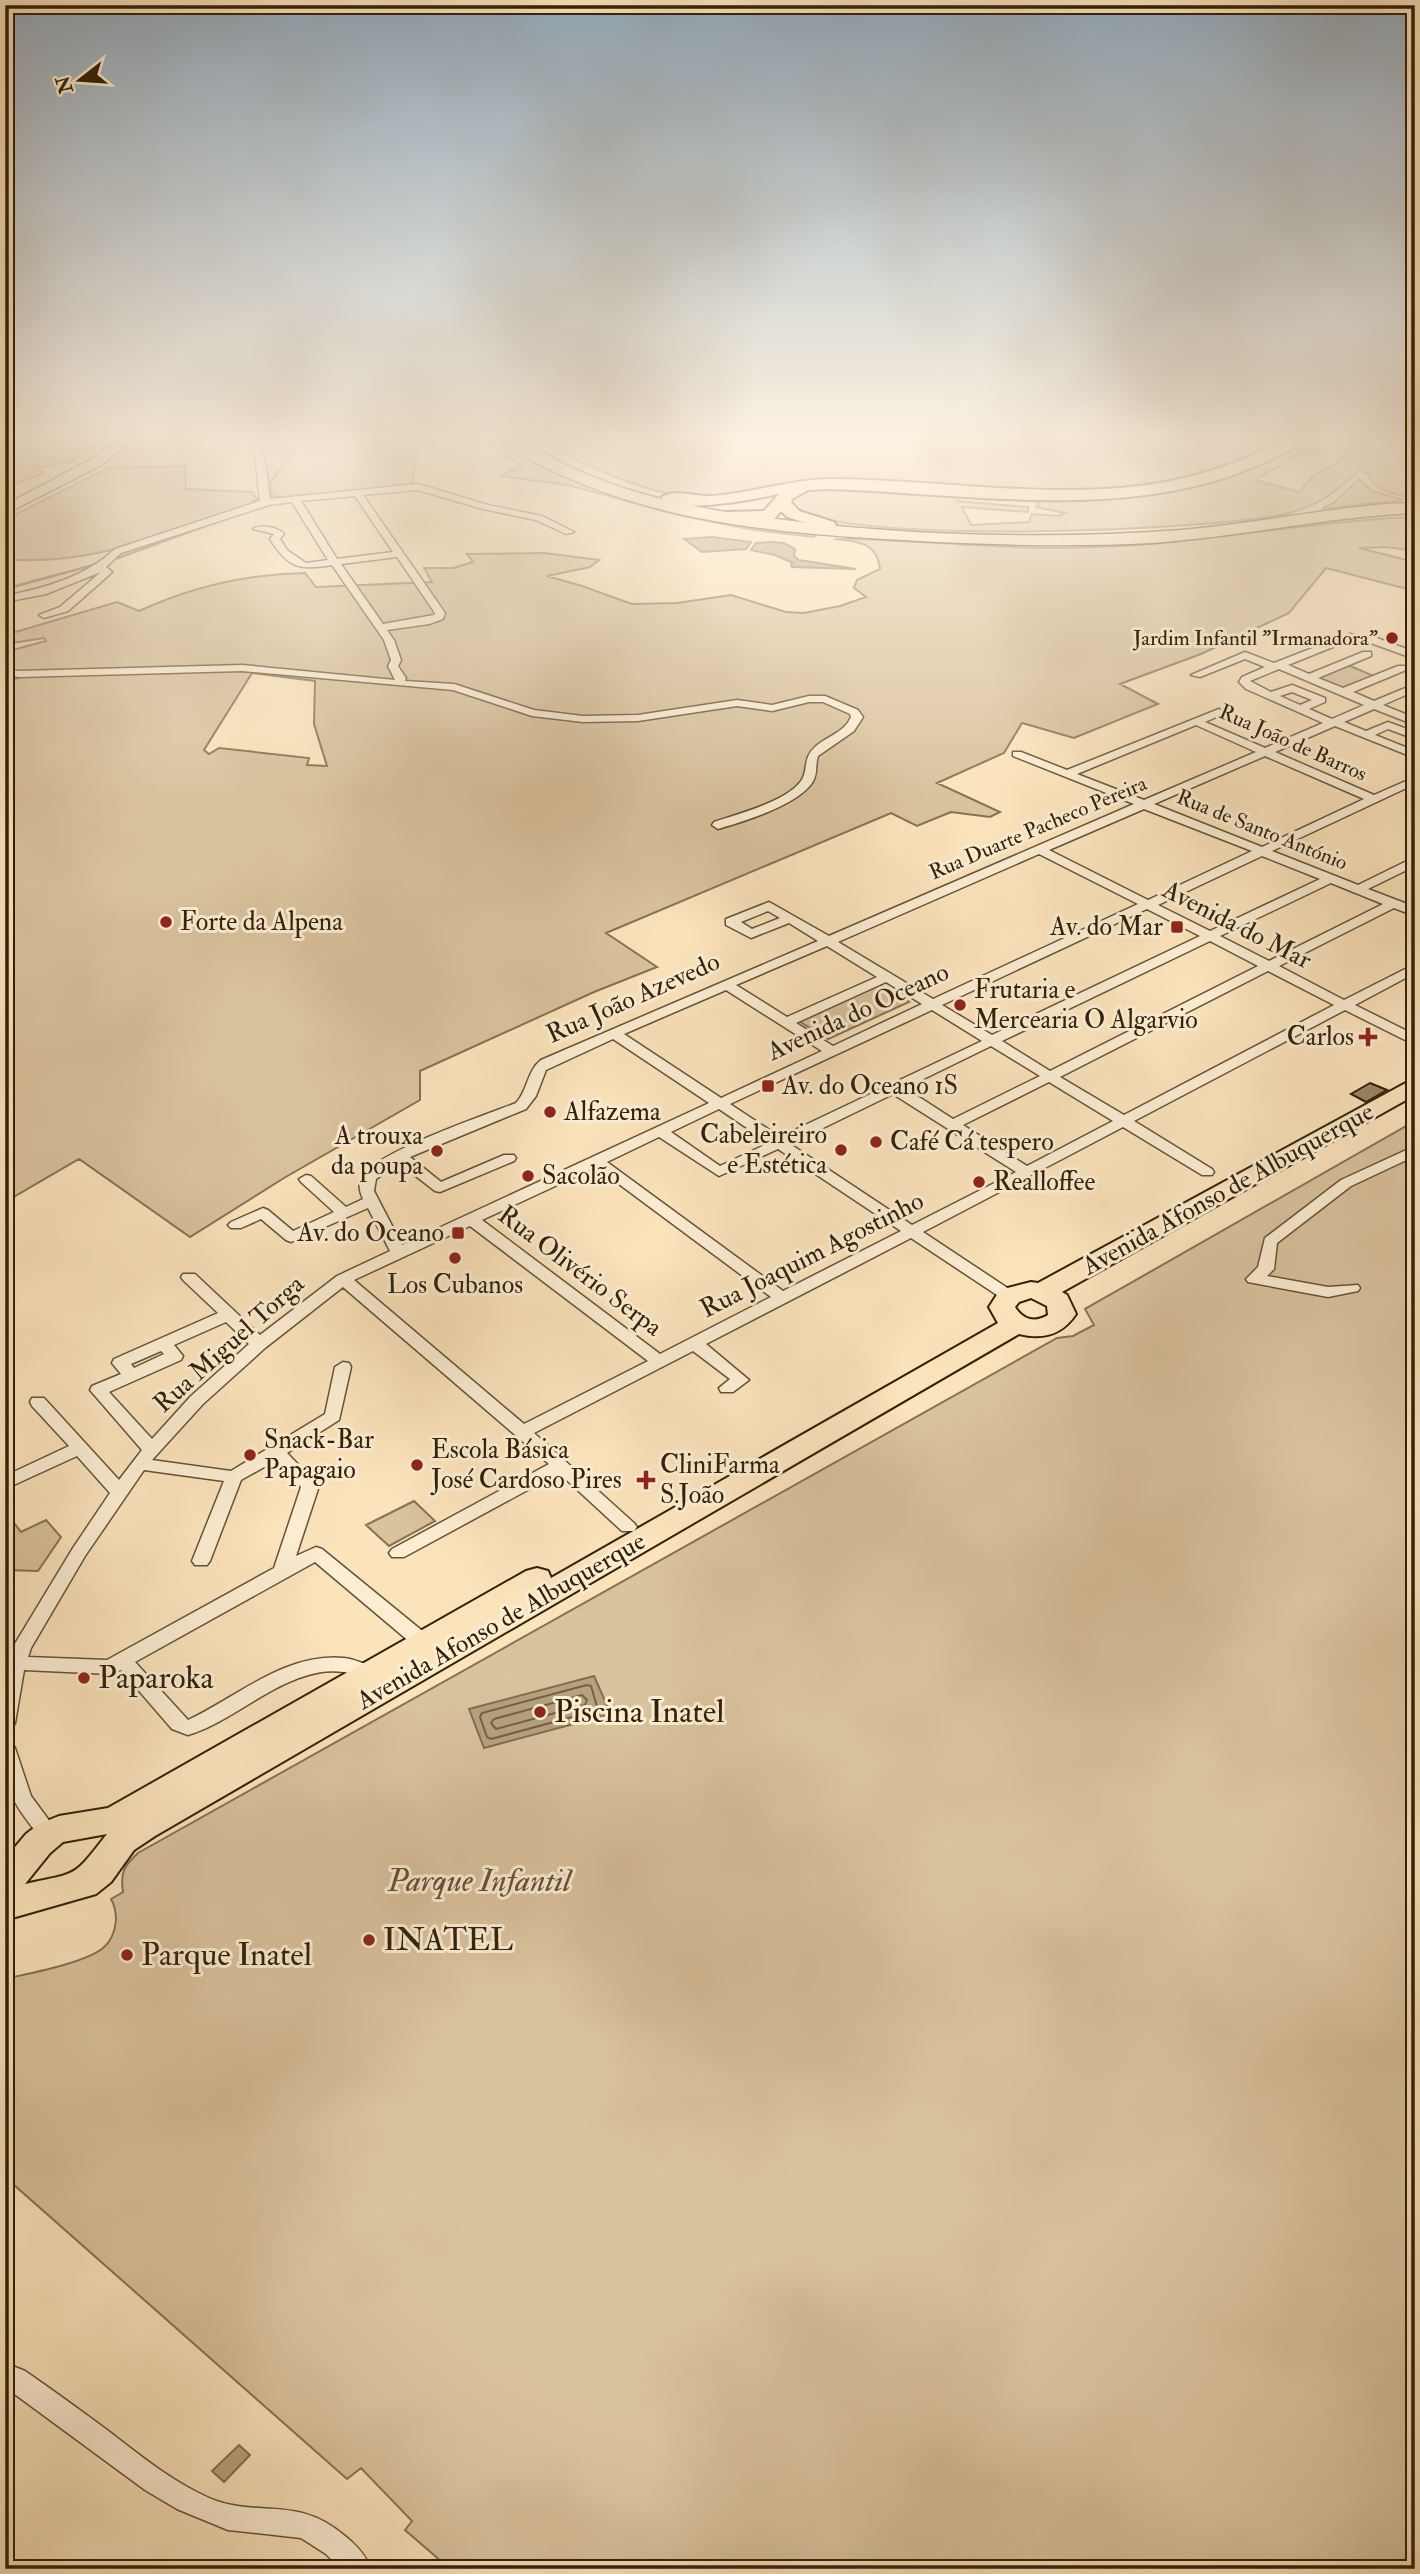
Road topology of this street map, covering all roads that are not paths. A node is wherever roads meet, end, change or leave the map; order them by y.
1 (110, 558) edge
2 (290, 558) edge
3 (332, 558) edge
4 (371, 558) edge
5 (404, 558) edge
6 (335, 563) junction
7 (100, 568) junction
8 (5, 600) edge
9 (44, 615) dead end
10 (379, 628) junction
11 (1367, 654) dead end
12 (1415, 656) edge
13 (1349, 662) junction
14 (1276, 666) junction
15 (1360, 666) dead end
16 (1402, 668) dead end
17 (1372, 671) dead end
18 (5, 672) edge
19 (1196, 675) dead end
20 (1384, 676) junction
21 (1309, 678) junction
22 (399, 684) junction
23 (1415, 687) edge
24 (1344, 692) junction
25 (1271, 696) junction
26 (1374, 705) junction
27 (1300, 709) junction
28 (1219, 712) dead end
29 (1411, 718) edge
30 (1197, 722) junction
31 (1334, 722) junction
32 (1366, 735) junction
33 (1415, 736) edge
34 (1411, 751) edge
35 (1266, 752) junction
36 (1017, 754) dead end
37 (1067, 774) junction
38 (1415, 780) edge
39 (1374, 799) junction
40 (1143, 804) junction
41 (718, 825) dead end
42 (1039, 849) junction
43 (1263, 851) junction
44 (1415, 861) edge
45 (1331, 878) junction
46 (1359, 889) junction
47 (1394, 904) junction
48 (1148, 905) junction
49 (1415, 912) edge
50 (790, 918) dead end
51 (1211, 937) junction
52 (826, 940) junction
53 (1267, 965) junction
54 (1415, 968) edge
55 (887, 977) junction
56 (725, 984) junction
57 (932, 1004) junction
58 (1346, 1005) junction
59 (786, 1022) junction
60 (615, 1034) junction
61 (1415, 1041) edge
62 (994, 1042) junction
63 (832, 1051) junction
64 (1051, 1077) junction
65 (1415, 1085) edge
66 (896, 1089) junction
67 (1415, 1101) edge
68 (719, 1103) junction
69 (1124, 1121) junction
70 (953, 1125) junction
71 (660, 1131) junction
72 (780, 1144) junction
73 (1415, 1150) edge
74 (400, 1157) junction
75 (509, 1158) dead end
76 (597, 1161) junction
77 (1027, 1172) junction
78 (1207, 1172) dead end
79 (306, 1179) dead end
80 (371, 1201) junction
81 (344, 1213) junction
82 (471, 1219) junction
83 (236, 1225) dead end
84 (910, 1230) junction
85 (398, 1252) junction
86 (189, 1277) dead end
87 (342, 1279) junction
88 (1352, 1288) dead end
89 (781, 1297) junction
90 (1050, 1297) junction
91 (1010, 1312) junction
92 (228, 1315) junction
93 (694, 1343) junction
94 (259, 1345) junction
95 (659, 1361) junction
96 (343, 1367) dead end
97 (727, 1388) dead end
98 (38, 1402) dead end
99 (522, 1432) junction
100 (80, 1448) junction
101 (152, 1450) junction
102 (275, 1451) junction
103 (139, 1464) junction
104 (561, 1465) junction
105 (234, 1476) junction
106 (5, 1483) edge
107 (119, 1492) junction
108 (628, 1527) junction
109 (398, 1553) dead end
110 (201, 1561) dead end
111 (282, 1572) junction
112 (424, 1643) junction
113 (15, 1652) edge
114 (123, 1660) junction
115 (368, 1673) junction
116 (5, 1723) edge
117 (5, 1748) edge
118 (52, 1838) junction
119 (104, 1866) junction
120 (5, 1881) edge
121 (64, 1890) junction
122 (5, 1906) edge
123 (5, 2375) edge
124 (358, 2569) edge

1 - 7 street
2 - 6 street
3 - 6 street
4 - 6 street
5 - 10 street
6 - 10 street
7 - 8 street
7 - 9 street
10 - 22 street
11 - 13 street
12 - 14 street
13 - 15 street
13 - 21 street
14 - 19 street
14 - 21 street
14 - 25 street
16 - 20 street
17 - 20 street
18 - 22 street
20 - 24 street
21 - 24 street
22 - 41 street
23 - 26 street, Rua Duarte Pacheco Pereira
24 - 26 street
25 - 27 street
25 - 27 street
26 - 29 street
26 - 31 street, Rua Duarte Pacheco Pereira
27 - 31 street
28 - 30 street
30 - 35 street, Rua João de Barros
30 - 37 street
31 - 32 street
31 - 35 street, Rua Duarte Pacheco Pereira
32 - 33 street
32 - 34 street
35 - 39 street, Rua João de Barros
35 - 40 street, Rua Duarte Pacheco Pereira
36 - 37 street, Rua de Santo António
37 - 40 street, Rua de Santo António
38 - 39 street, Avenida do Oceano
39 - 43 street, Avenida do Oceano
40 - 42 street, Rua Duarte Pacheco Pereira
40 - 43 street, Rua de Santo António
42 - 48 street, Avenida do Mar
42 - 52 street, Rua Duarte Pacheco Pereira
43 - 45 street, Rua de Santo António
43 - 48 street, Avenida do Oceano
44 - 46 street
45 - 46 street, Rua de Santo António
45 - 51 street
46 - 47 street, Rua de Santo António
47 - 49 street, Rua de Santo António
47 - 53 street
48 - 51 street, Avenida do Mar
48 - 57 street, Avenida do Oceano
50 - 52 street
51 - 53 street, Avenida do Mar
51 - 62 street
52 - 55 street
52 - 56 street, Rua João Azevedo
53 - 58 street, Avenida do Mar
53 - 64 street
54 - 58 street
55 - 57 street
55 - 59 street
56 - 59 street
56 - 60 street, Rua João Azevedo
57 - 62 street
57 - 63 street, Avenida do Oceano
58 - 61 street, Avenida do Mar
58 - 69 street
59 - 63 street
60 - 68 street
60 - 74 street, Rua João Azevedo
62 - 64 street
62 - 66 street
63 - 68 street, Avenida do Oceano
64 - 69 street
64 - 70 street
65 - 90 main road, Avenida Afonso de Albuquerque
66 - 70 street
66 - 72 street
67 - 90 main road, Avenida Afonso de Albuquerque
68 - 71 street, Avenida do Oceano
68 - 72 street
69 - 77 street, Rua Joaquim Agostinho
69 - 78 street
70 - 77 street
71 - 72 street
71 - 76 street, Avenida do Oceano
72 - 84 street
73 - 88 street
74 - 75 street
74 - 80 street, Rua João Azevedo
76 - 82 street, Avenida do Oceano
76 - 89 street
77 - 84 street, Rua Joaquim Agostinho
79 - 81 street
80 - 81 street
80 - 85 street
81 - 83 street
82 - 85 street, Avenida do Oceano
82 - 95 street, Rua Olivério Serpa
84 - 89 street, Rua Joaquim Agostinho
84 - 91 street
85 - 87 street, Rua Miguel Torga
86 - 92 street
87 - 94 street, Rua Miguel Torga
87 - 99 street
89 - 93 street, Rua Joaquim Agostinho
90 - 91 main road, Avenida Afonso de Albuquerque
90 - 91 main road, Avenida Afonso de Albuquerque
91 - 108 main road, Avenida Afonso de Albuquerque
91 - 119 main road, Avenida Afonso de Albuquerque
92 - 94 street
92 - 101 street
93 - 95 street, Rua Joaquim Agostinho
93 - 97 street
94 - 101 street, Rua Miguel Torga
95 - 99 street, Rua Joaquim Agostinho
96 - 102 street
98 - 100 street
99 - 104 street
100 - 106 street
100 - 107 street
101 - 103 street, Rua Miguel Torga
102 - 105 street
102 - 111 street
103 - 105 street
103 - 107 street, Rua Miguel Torga
104 - 108 street
104 - 109 street
105 - 110 street
107 - 113 street, Rua Miguel Torga
108 - 112 main road, Avenida Afonso de Albuquerque
111 - 112 street
111 - 114 street
112 - 115 main road, Avenida Afonso de Albuquerque
113 - 114 street
113 - 116 street, Rua Miguel Torga
114 - 115 street
115 - 118 main road, Avenida Afonso de Albuquerque
117 - 118 street
118 - 119 main road
118 - 120 main road
118 - 121 main road
119 - 121 main road, Avenida Afonso de Albuquerque
121 - 122 main road, Avenida Afonso de Albuquerque
123 - 124 street

